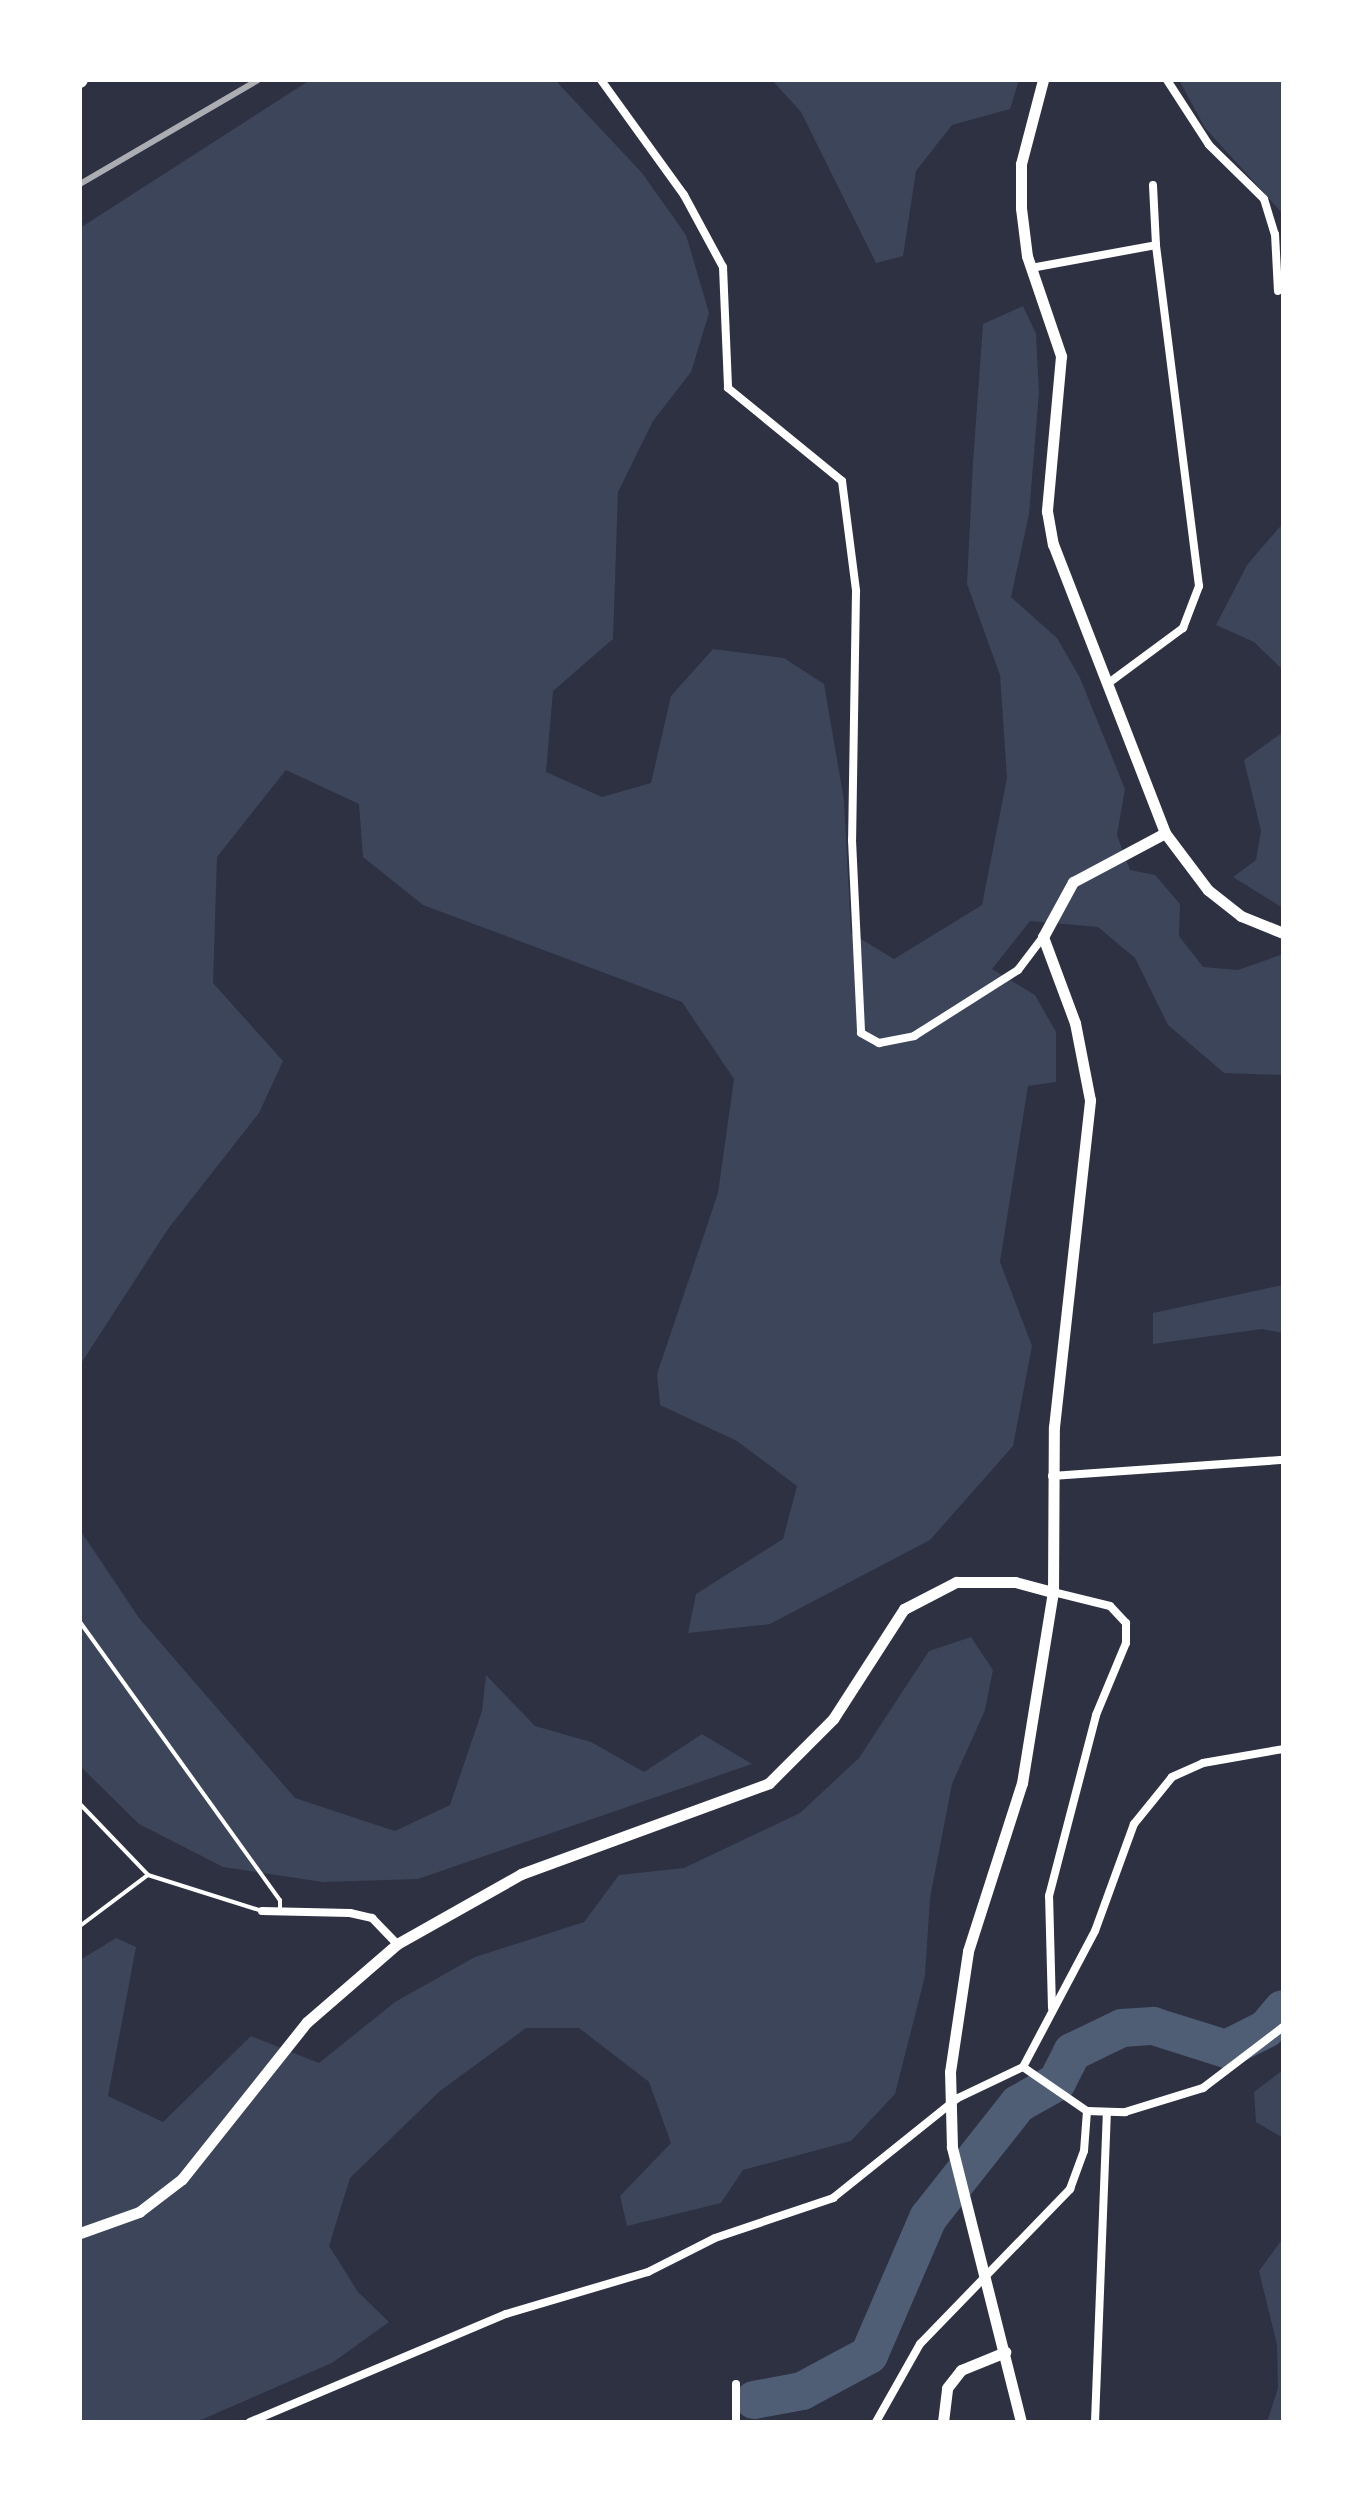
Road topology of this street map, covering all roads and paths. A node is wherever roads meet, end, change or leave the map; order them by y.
1 (601, 80) edge
2 (1043, 80) edge
3 (1167, 80) edge
4 (1153, 185) dead end
5 (1156, 245) junction
6 (1031, 268) junction
7 (1278, 291) dead end
8 (1110, 682) junction
9 (1165, 833) junction
10 (1283, 933) edge
11 (1043, 937) junction
12 (1283, 1460) edge
13 (1052, 1476) junction
14 (1053, 1592) junction
15 (80, 1622) edge
16 (1283, 1749) edge
17 (80, 1804) edge
18 (148, 1875) junction
19 (262, 1911) joint
20 (280, 1912) junction
21 (80, 1926) edge
22 (397, 1944) junction
23 (1052, 2009) junction
24 (1283, 2027) edge
25 (1023, 2067) junction
26 (1087, 2111) junction
27 (1107, 2113) junction
28 (80, 2233) edge
29 (1005, 2352) junction
30 (736, 2384) dead end
31 (250, 2422) edge
32 (736, 2422) edge
33 (876, 2422) edge
34 (943, 2422) edge
35 (1021, 2422) edge
36 (1095, 2422) edge

1 - 11 street
2 - 6 street
3 - 7 street
4 - 5 street
5 - 6 street
5 - 8 street
6 - 8 street
8 - 9 street
9 - 10 street
9 - 11 street
11 - 13 street
12 - 13 street
13 - 14 street
14 - 22 street
14 - 23 street
14 - 29 street
15 - 20 lane
16 - 23 street
17 - 18 lane
18 - 19 lane
18 - 21 lane
19 - 20 street
20 - 22 street
22 - 28 street
23 - 25 street
24 - 27 street
25 - 26 street
25 - 31 street
26 - 27 street
26 - 33 street
27 - 36 street
29 - 34 street
29 - 35 street
30 - 32 street

